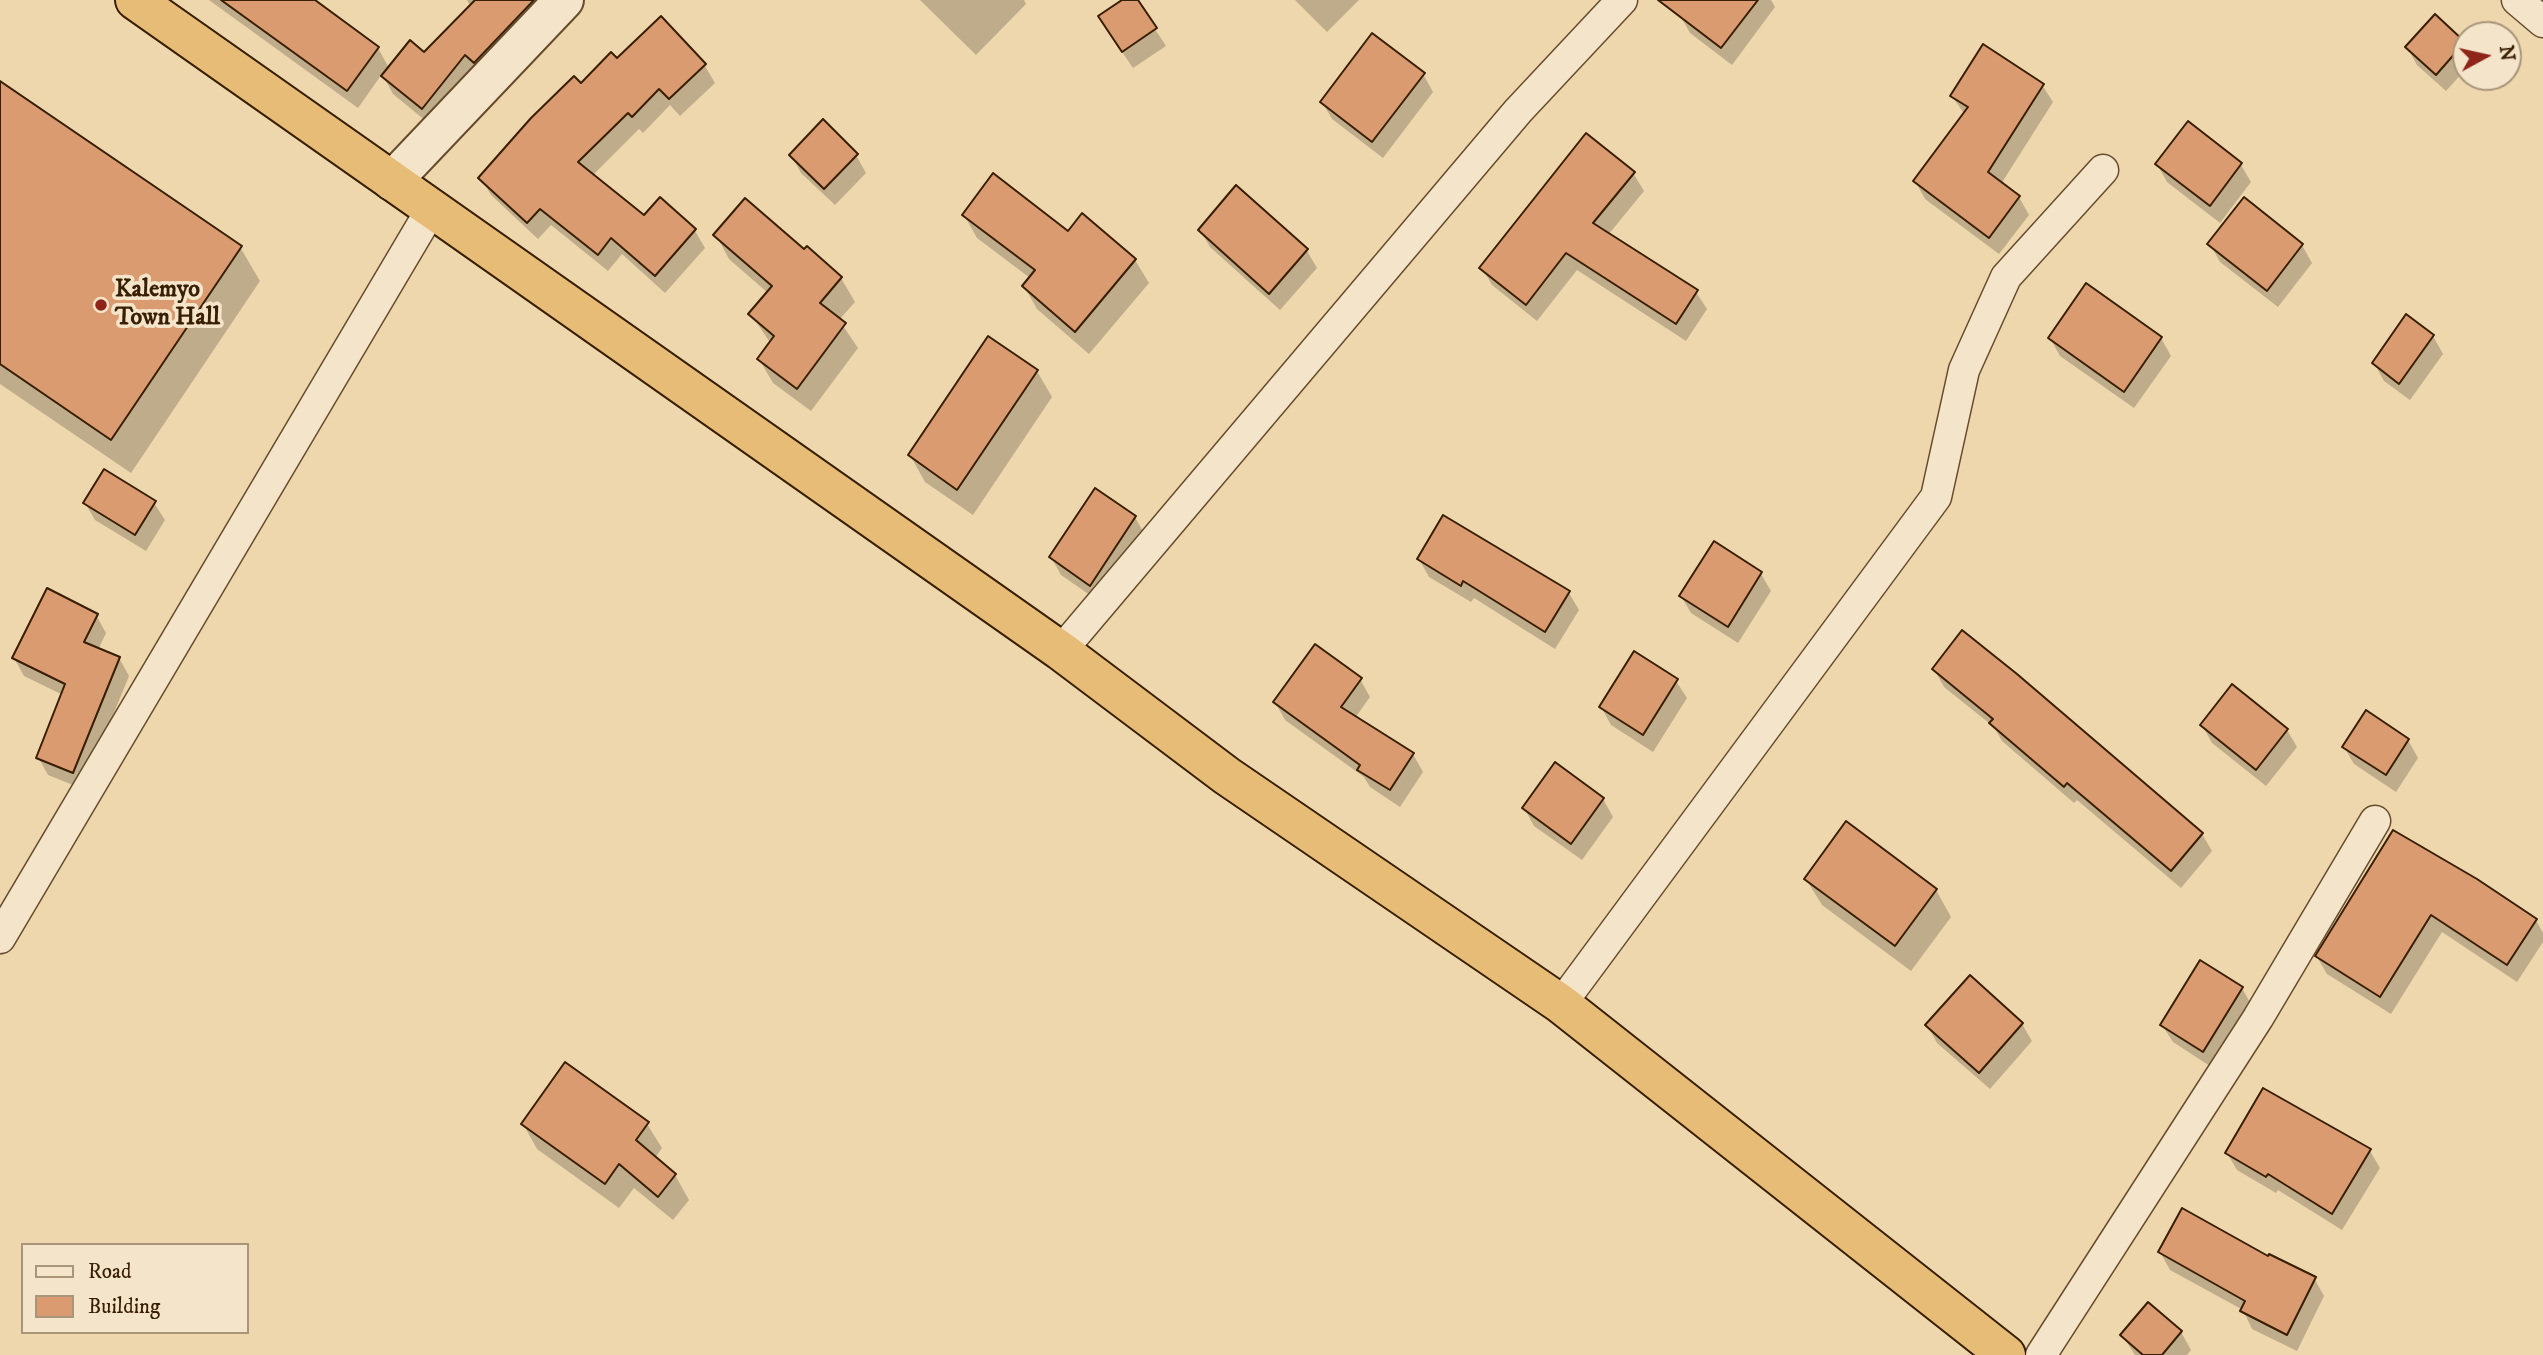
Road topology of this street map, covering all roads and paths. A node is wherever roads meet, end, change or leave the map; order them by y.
1 (135, 0) edge
2 (564, 0) edge
3 (1622, 0) edge
4 (2517, 0) edge
5 (2543, 22) edge
6 (2103, 170) dead end
7 (392, 181) junction
8 (432, 210) junction
9 (1061, 651) junction
10 (2375, 821) dead end
11 (0, 938) edge
12 (1561, 1004) junction
13 (1998, 1353) edge
14 (2041, 1355) edge

1 - 7 highway
2 - 7 street
3 - 9 street
4 - 5 street
6 - 12 street
7 - 8 highway
8 - 9 highway
8 - 11 street
9 - 12 highway
10 - 14 street
12 - 13 highway

